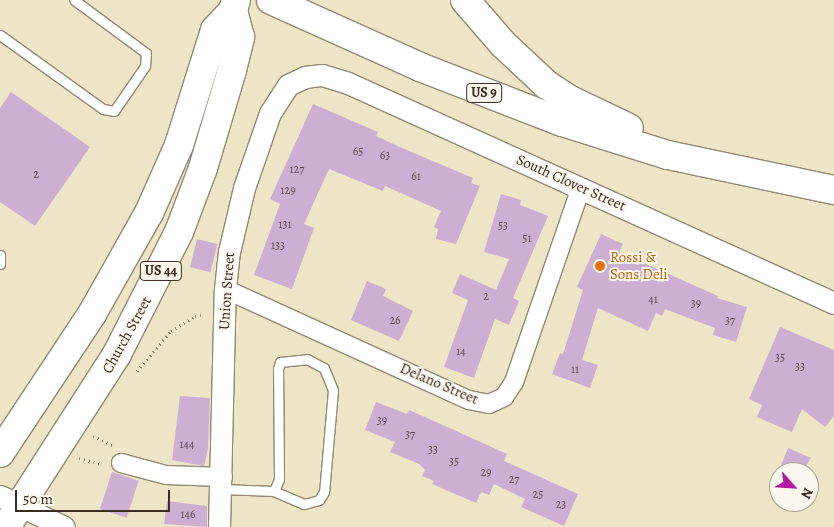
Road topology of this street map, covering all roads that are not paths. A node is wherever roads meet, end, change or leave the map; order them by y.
1 (74, 0) edge
2 (271, 0) edge
3 (465, 0) edge
4 (234, 6) edge
5 (0, 35) edge
6 (305, 77) joint
7 (716, 166) junction
8 (834, 172) edge
9 (581, 187) junction
10 (834, 190) edge
11 (0, 255) edge
12 (0, 264) edge
13 (225, 288) junction
14 (834, 303) edge
15 (0, 453) edge
16 (116, 459) road end
17 (222, 483) junction
18 (274, 491) junction
19 (9, 510) edge
20 (64, 527) edge
21 (219, 527) edge

1 - 5 lane
2 - 7 highway, US 9
3 - 7 highway
4 - 15 highway, Church Street / US 44
4 - 19 highway, Church Street / US 44
6 - 9 street, South Clover Street
6 - 13 street, Union Street
7 - 8 highway
7 - 10 highway, US 9
9 - 13 street, Delano Street
9 - 14 street, South Clover Street
11 - 12 lane
13 - 17 street, Union Street
16 - 17 street
17 - 18 lane
17 - 21 street, Union Street
18 - 18 lane
19 - 20 street

